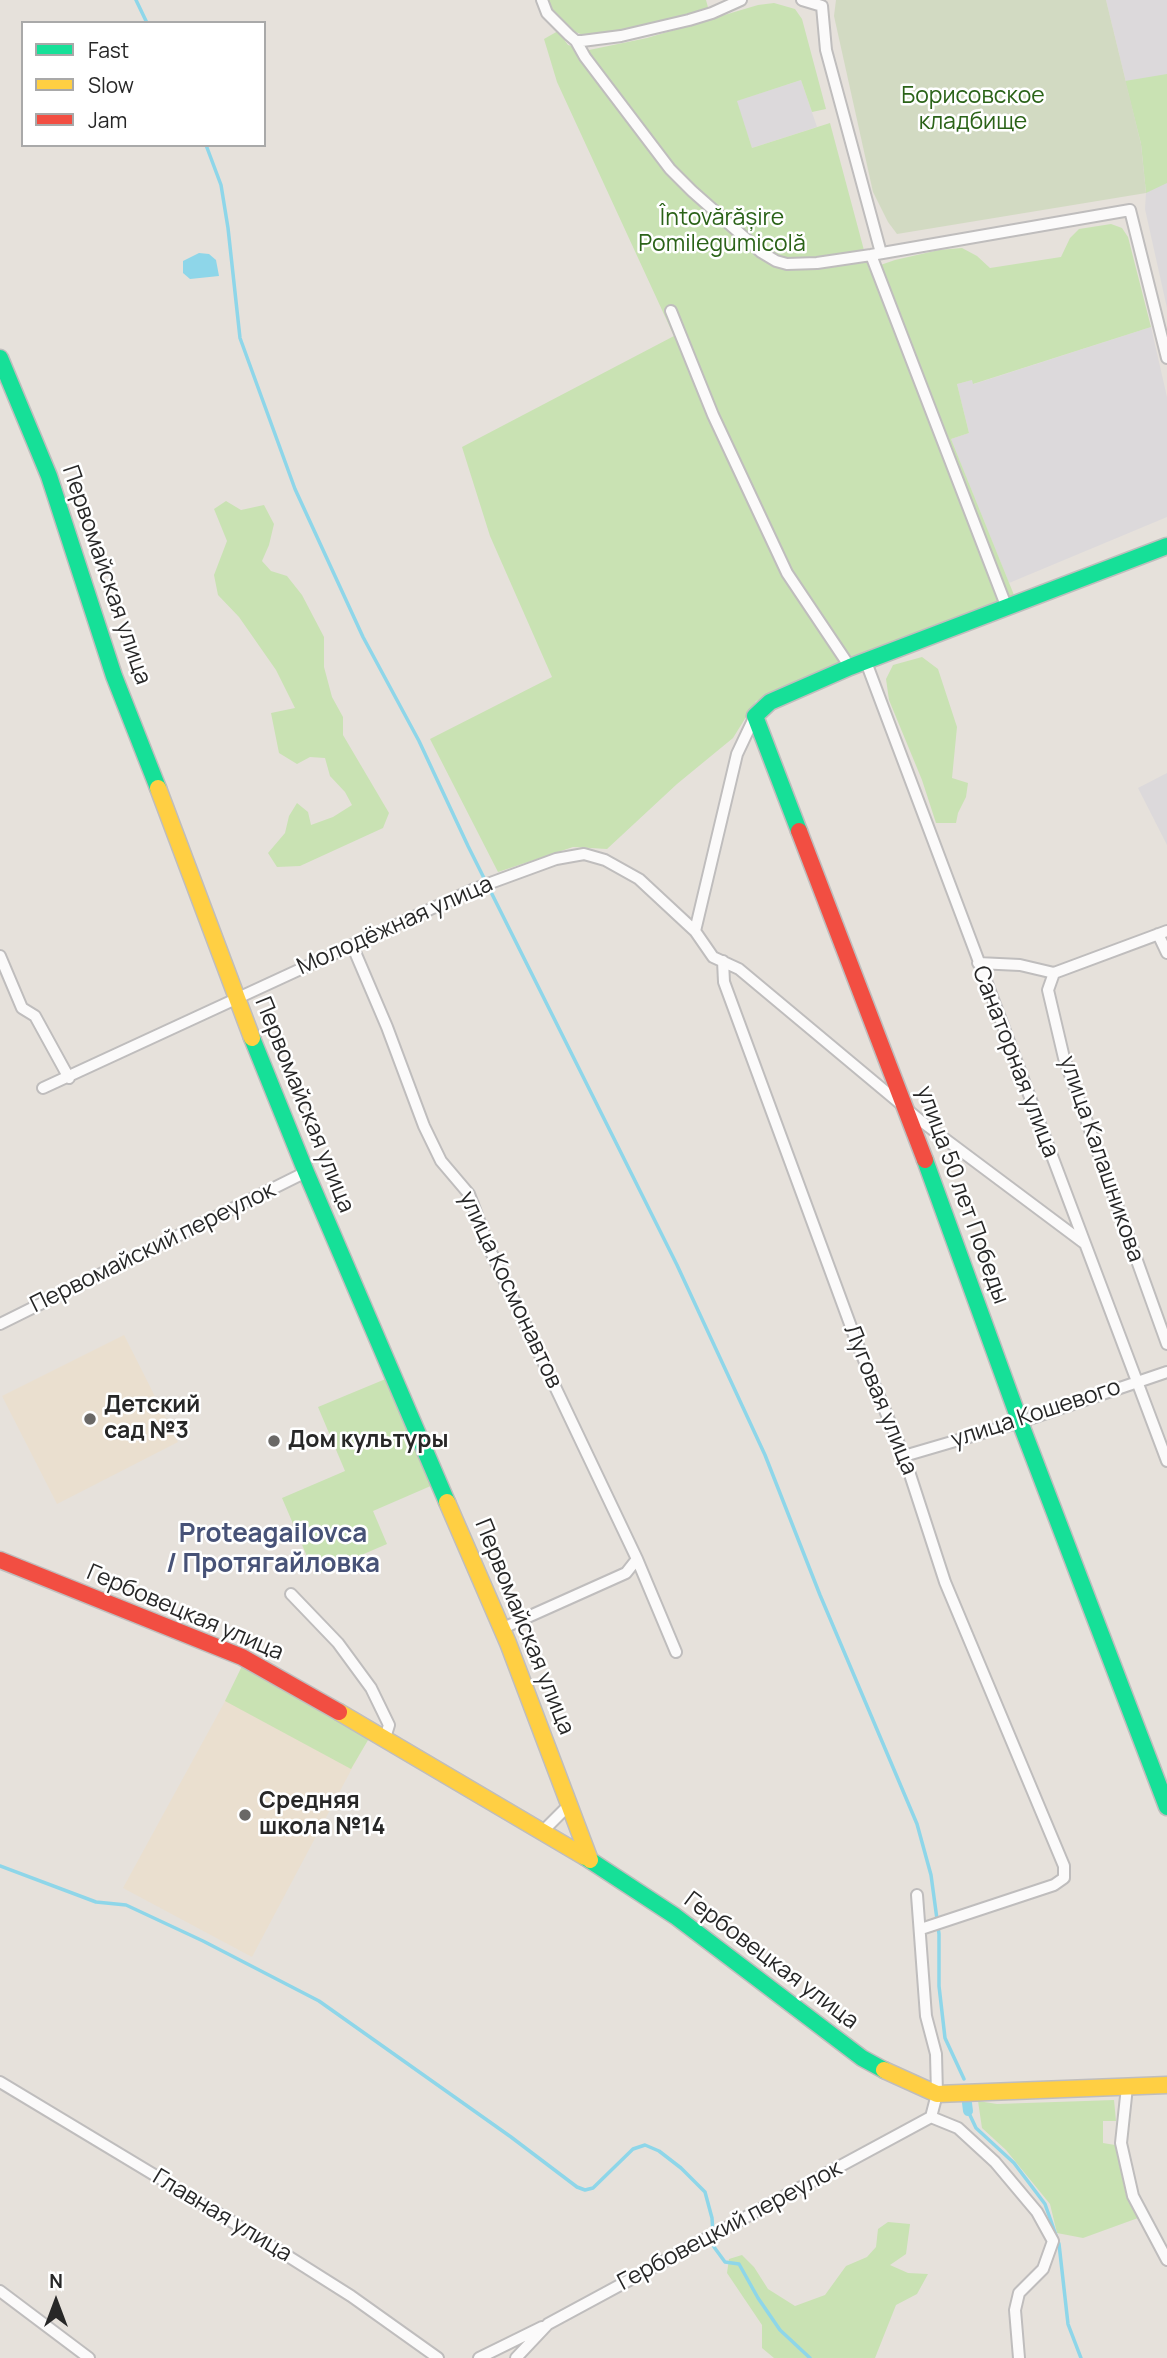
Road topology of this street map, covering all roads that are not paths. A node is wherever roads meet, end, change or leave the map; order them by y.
1 (540, 0) edge
2 (741, 0) edge
3 (802, 0) edge
4 (576, 41) junction
5 (876, 254) junction
6 (671, 311) dead end
7 (0, 358) edge
8 (1167, 358) edge
9 (1167, 546) edge
10 (1007, 608) junction
11 (866, 662) junction
12 (850, 667) junction
13 (755, 716) junction
14 (695, 931) junction
15 (1163, 933) edge
16 (352, 945) junction
17 (1167, 953) edge
18 (0, 956) edge
19 (723, 961) junction
20 (978, 963) junction
21 (1054, 973) junction
22 (236, 999) junction
23 (69, 1077) junction
24 (43, 1088) dead end
25 (907, 1110) junction
26 (306, 1172) junction
27 (1084, 1243) junction
28 (0, 1324) edge
29 (1167, 1344) edge
30 (1167, 1371) edge
31 (1136, 1381) junction
32 (1020, 1422) junction
33 (904, 1456) junction
34 (1167, 1461) edge
35 (637, 1559) junction
36 (0, 1560) edge
37 (291, 1594) dead end
38 (501, 1629) junction
39 (676, 1652) dead end
40 (385, 1738) junction
41 (569, 1805) junction
42 (1167, 1807) edge
43 (543, 1832) junction
44 (590, 1860) junction
45 (917, 1895) dead end
46 (920, 1929) junction
47 (0, 2082) edge
48 (1167, 2085) edge
49 (1127, 2087) junction
50 (937, 2094) junction
51 (931, 2117) junction
52 (1167, 2260) edge
53 (0, 2291) edge
54 (548, 2324) junction
55 (89, 2358) edge
56 (438, 2358) edge
57 (479, 2358) edge
58 (516, 2358) edge
59 (1018, 2358) edge

1 - 4 street
2 - 4 street
3 - 5 street
4 - 5 street
5 - 8 street
5 - 10 street
6 - 12 street
7 - 22 street, Первомайская улица
9 - 10 street
10 - 11 street
11 - 12 street
11 - 20 street, Санаторная улица
12 - 13 street
13 - 14 street
13 - 25 street, улица 50 лет Победы
14 - 16 street, Молодёжная улица
14 - 19 street, Молодёжная улица
15 - 17 street
15 - 21 street
16 - 22 street, Молодёжная улица
16 - 35 street, улица Космонавтов
18 - 23 street
19 - 25 street, Молодёжная улица
19 - 33 street, Луговая улица
20 - 21 street
20 - 27 street, Санаторная улица
21 - 29 street, улица Калашникова
22 - 23 street, Молодёжная улица
22 - 26 street, Первомайская улица
23 - 24 street, Молодёжная улица
25 - 27 street, Молодёжная улица
25 - 32 street, улица 50 лет Победы
26 - 28 street, Первомайский переулок
26 - 38 street, Первомайская улица
27 - 31 street, Санаторная улица
30 - 31 street, улица Кошевого
31 - 32 street, улица Кошевого
31 - 34 street, Санаторная улица
32 - 33 street, улица Кошевого
32 - 42 street, улица 50 лет Победы
33 - 46 street, Луговая улица
35 - 38 street
35 - 39 street, улица Космонавтов
36 - 40 street, Гербовецкая улица
37 - 40 street
38 - 41 street, Первомайская улица
40 - 43 street, Гербовецкая улица
41 - 43 street
41 - 44 street, Первомайская улица
43 - 44 street, Гербовецкая улица
44 - 50 street, Гербовецкая улица
45 - 46 street
46 - 50 street
47 - 56 street, Главная улица
48 - 49 street, Гербовецкая улица
49 - 50 street, Гербовецкая улица
49 - 52 street
50 - 51 street
51 - 54 street, Гербовецкий переулок
51 - 59 street
53 - 55 street
54 - 57 street
54 - 58 street, Гербовецкий переулок

